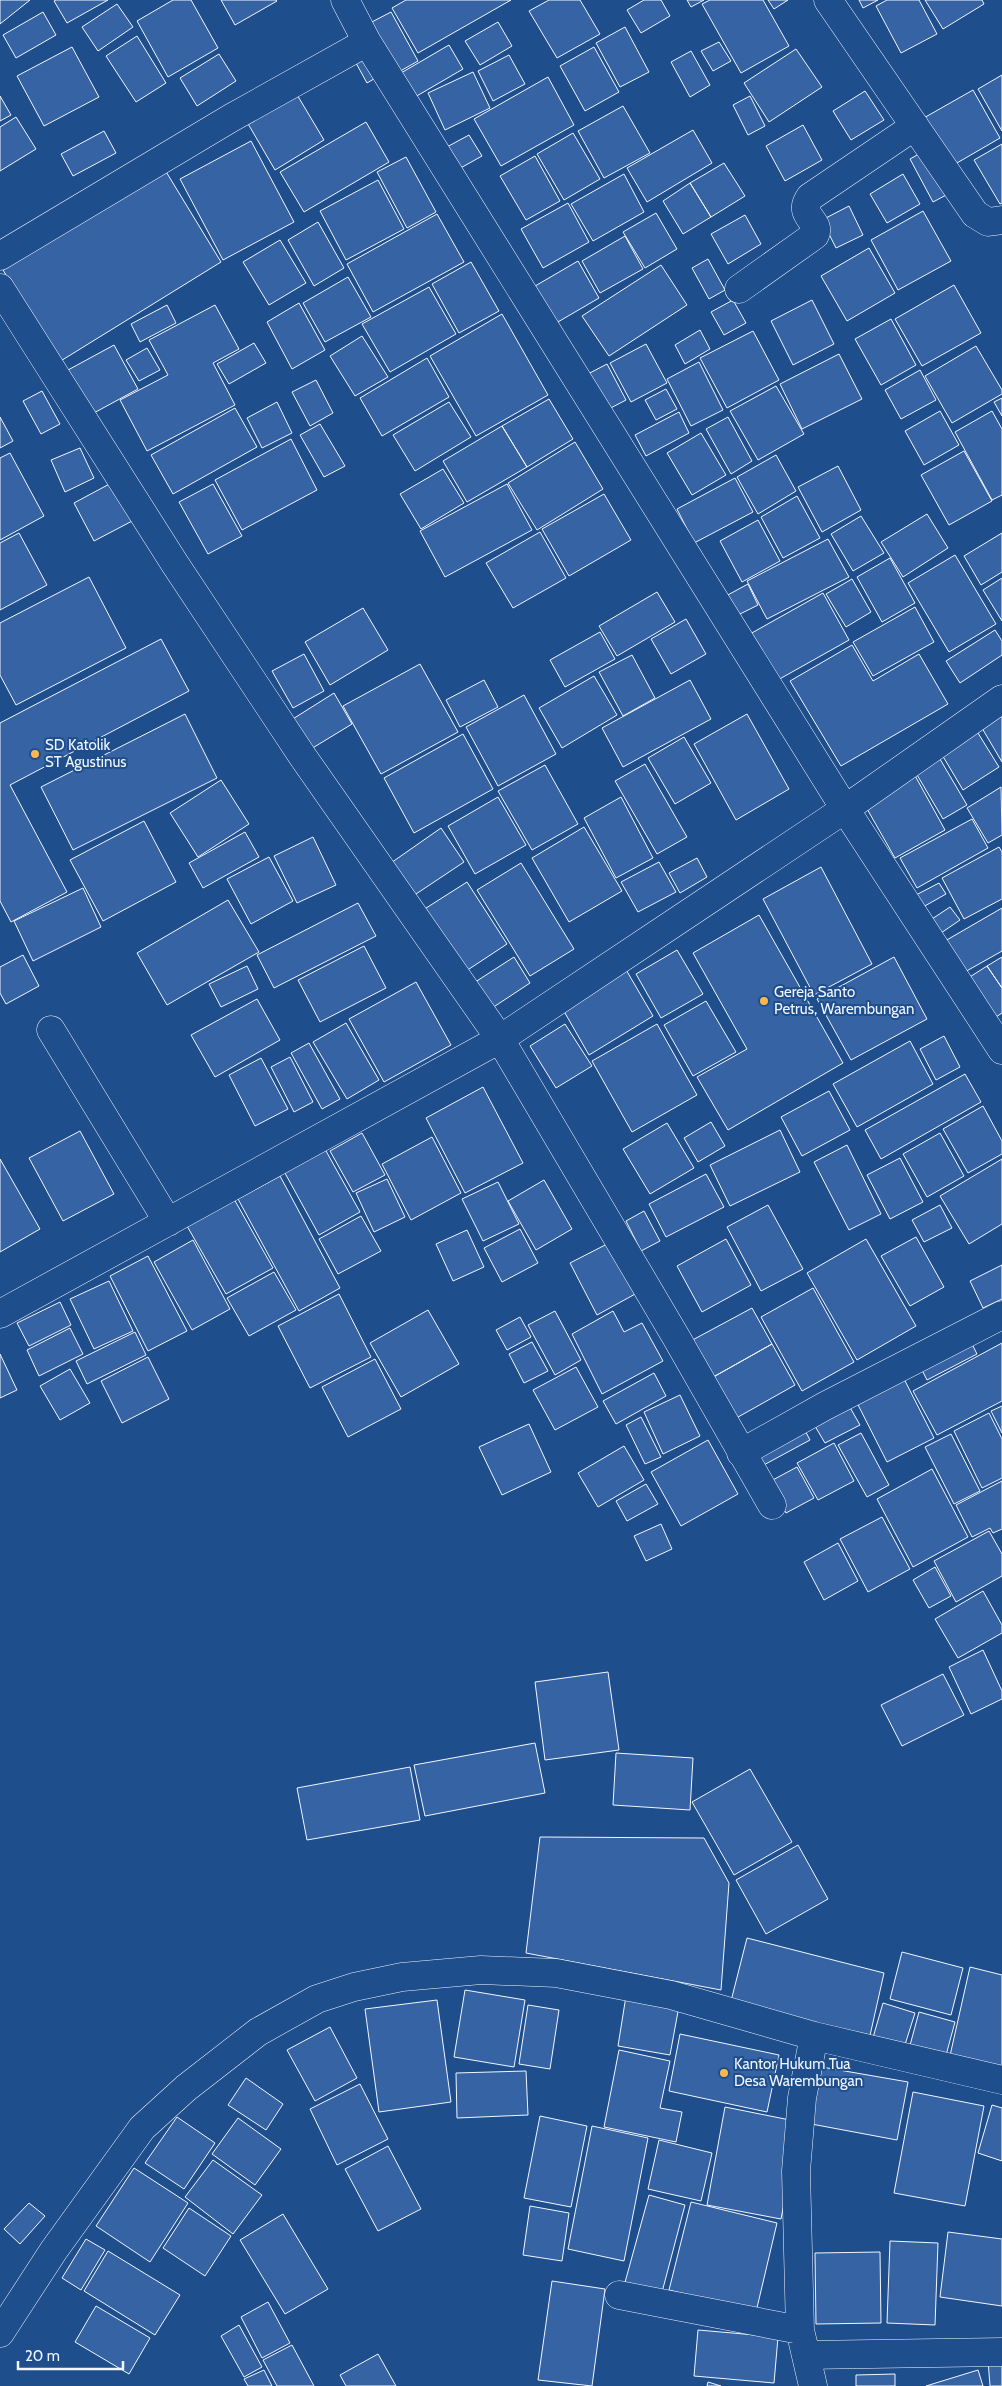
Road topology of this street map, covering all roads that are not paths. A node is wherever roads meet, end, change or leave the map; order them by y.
1 (345, 0) edge
2 (828, 0) edge
3 (367, 42) junction
4 (915, 126) junction
5 (1002, 220) edge
6 (0, 256) edge
7 (0, 288) edge
8 (739, 289) dead end
9 (1002, 699) edge
10 (845, 809) junction
11 (51, 1030) dead end
12 (500, 1039) junction
13 (1002, 1050) edge
14 (168, 1222) junction
15 (0, 1314) edge
16 (1002, 1315) edge
17 (741, 1452) junction
18 (772, 1505) dead end
19 (814, 2036) junction
20 (1002, 2080) edge
21 (619, 2295) dead end
22 (0, 2333) edge
23 (803, 2343) junction
24 (1002, 2352) edge
25 (812, 2386) edge

1 - 3 street
2 - 4 street
3 - 6 street
3 - 10 street
4 - 5 street
4 - 8 street
7 - 12 street
9 - 10 street
10 - 12 street
10 - 13 street
11 - 14 street
12 - 14 street
12 - 17 street
14 - 15 street
16 - 17 street
17 - 18 street
19 - 20 street
19 - 22 street
19 - 23 street
21 - 23 street
23 - 24 street
23 - 25 street

